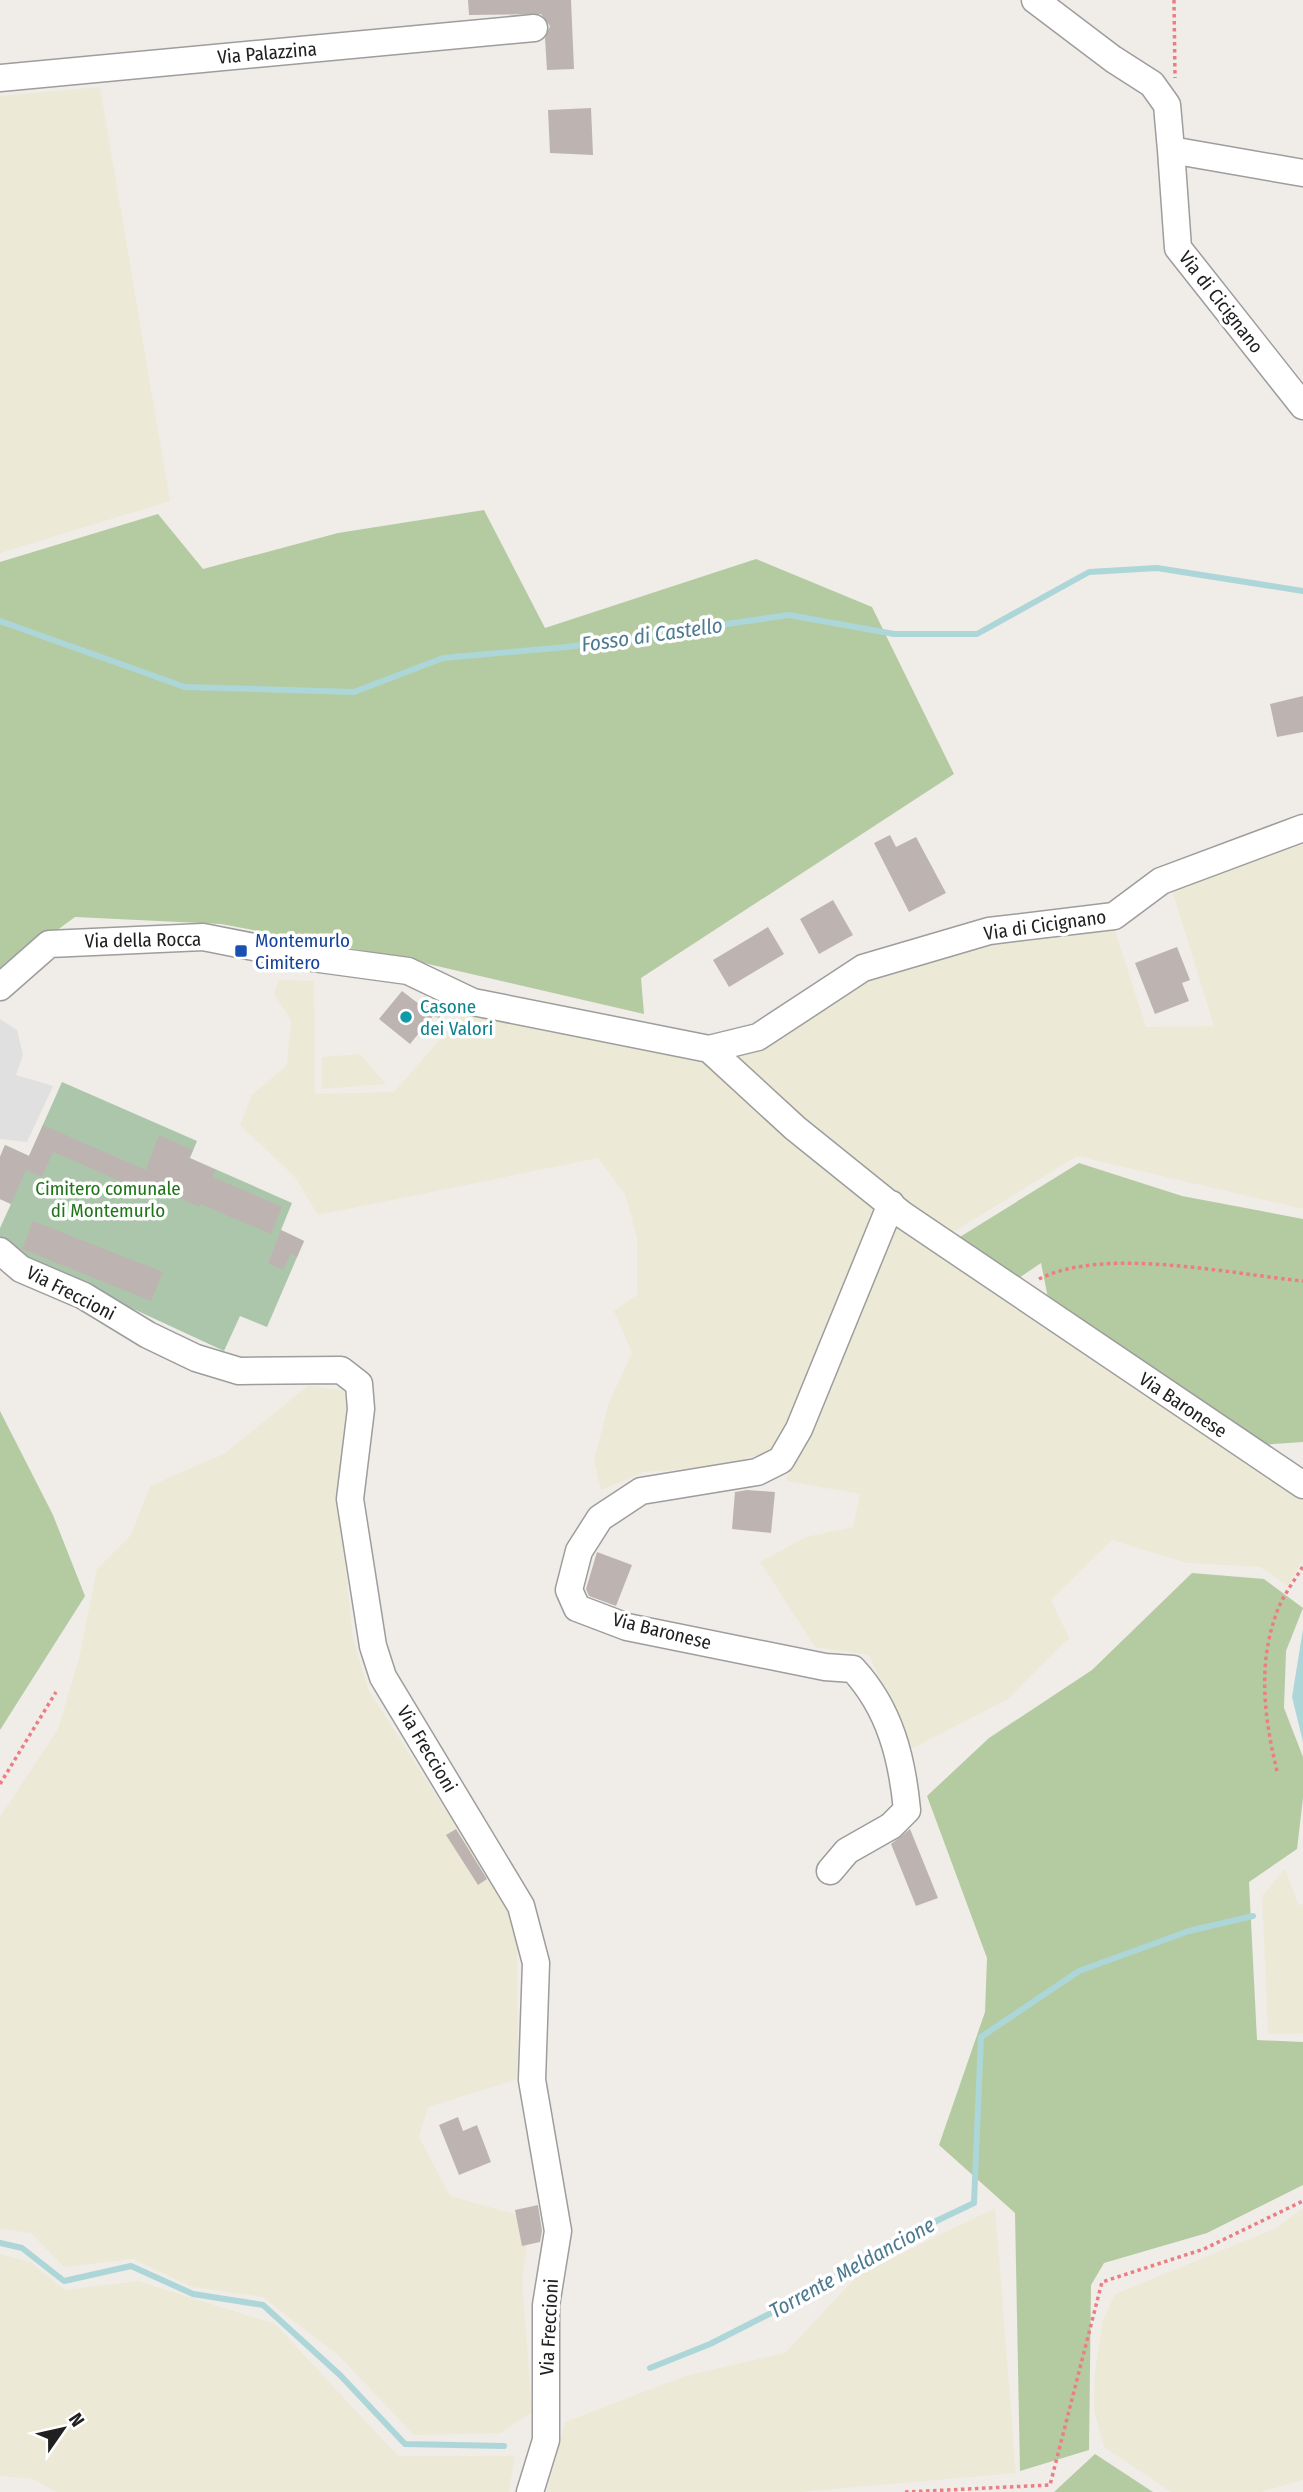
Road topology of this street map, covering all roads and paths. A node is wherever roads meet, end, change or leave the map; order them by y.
1 (1035, 0) edge
2 (534, 28) dead end
3 (0, 78) edge
4 (1171, 150) junction
5 (1303, 173) edge
6 (1303, 406) edge
7 (1303, 828) edge
8 (0, 987) edge
9 (709, 1049) junction
10 (891, 1204) junction
11 (0, 1251) edge
12 (1303, 1281) edge
13 (1014, 1292) junction
14 (1303, 1485) edge
15 (1303, 1566) edge
16 (56, 1692) dead end
17 (1277, 1771) dead end
18 (0, 1784) edge
19 (830, 1871) dead end
20 (1303, 2201) edge
21 (530, 2492) edge
22 (905, 2492) edge

1 - 4 street, Via di Cicignano
2 - 3 street, Via Palazzina
4 - 5 street
4 - 6 street, Via di Cicignano
7 - 9 street, Via di Cicignano
8 - 9 street, Via della Rocca
9 - 10 street, Via Baronese
10 - 13 street, Via Baronese
10 - 19 street, Via Baronese
11 - 21 street, Via Freccioni
12 - 13 path
13 - 14 street, Via Baronese
15 - 17 path
16 - 18 path
20 - 22 path

